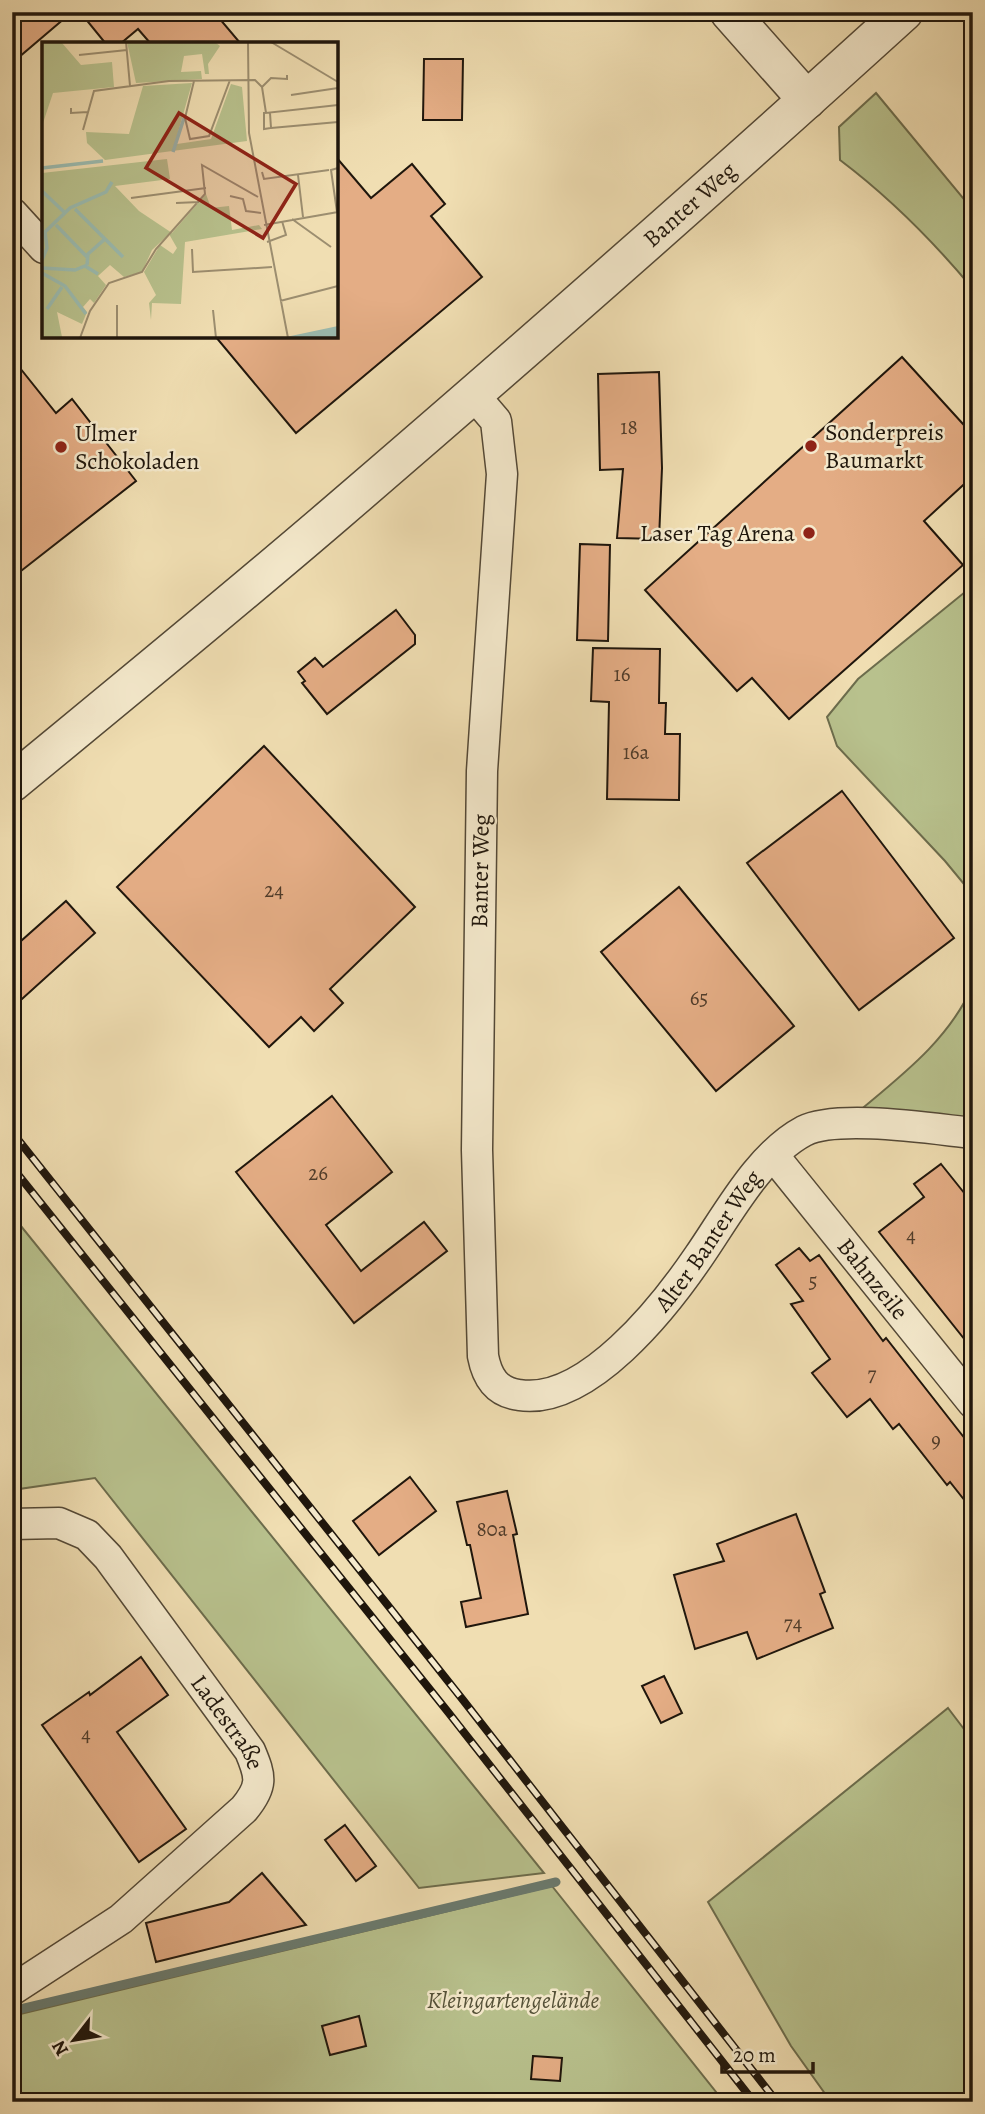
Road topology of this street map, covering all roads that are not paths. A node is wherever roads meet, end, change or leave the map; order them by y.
1 (729, 12) edge
2 (904, 12) edge
3 (807, 100) junction
4 (12, 213) edge
5 (42, 246) edge
6 (473, 394) junction
7 (12, 783) edge
8 (973, 1133) edge
9 (773, 1155) junction
10 (483, 1356) joint
11 (973, 1402) edge
12 (12, 1524) edge
13 (12, 1990) edge

1 - 3 street
2 - 3 street, Banter Weg
3 - 6 street, Banter Weg
4 - 5 street
6 - 7 street, Banter Weg
6 - 10 street, Banter Weg
8 - 9 street, Alter Banter Weg
9 - 10 street, Alter Banter Weg
9 - 11 street, Bahnzeile
12 - 13 street, Ladestraße

